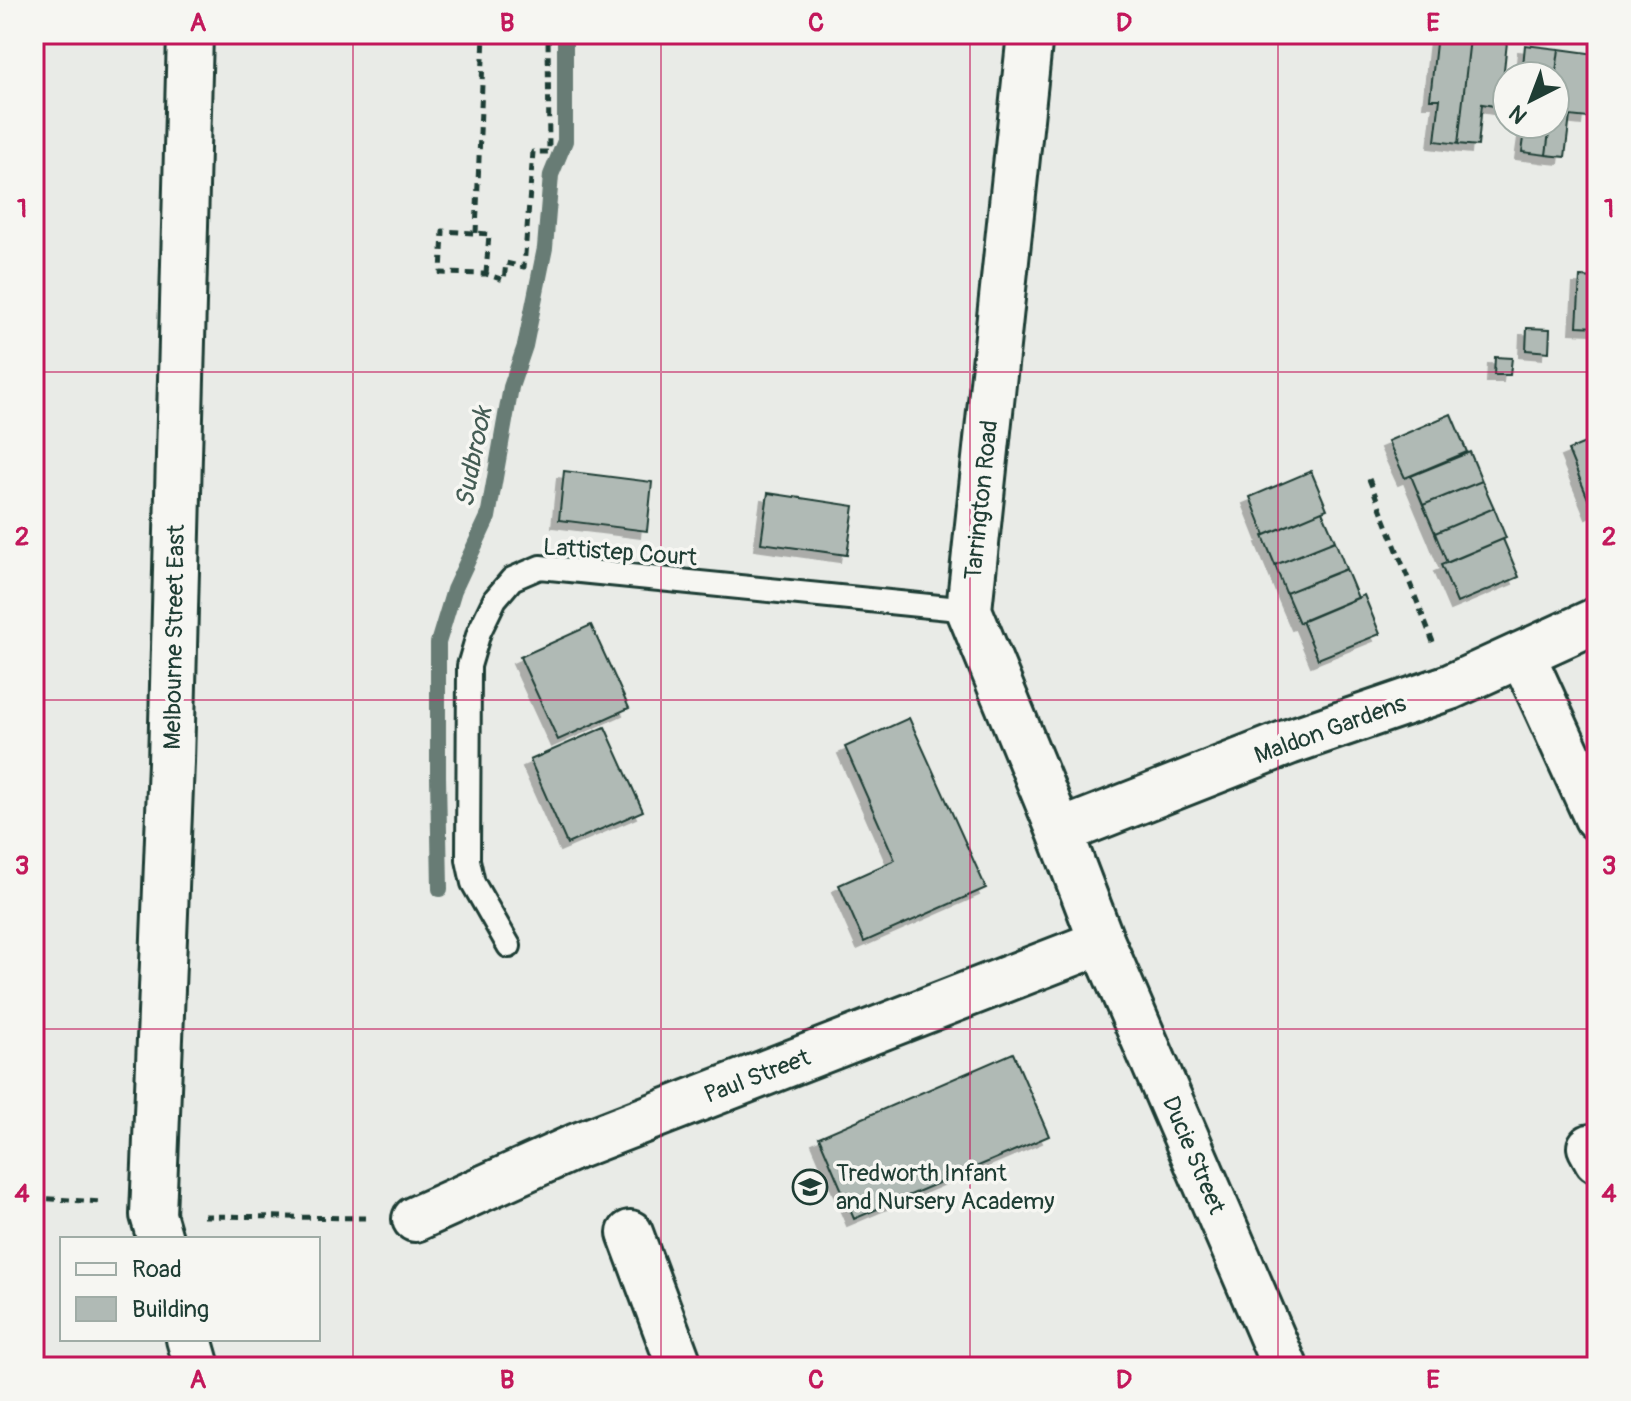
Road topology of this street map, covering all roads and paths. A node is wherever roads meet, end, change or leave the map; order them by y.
1 (190, 34) edge
2 (484, 34) edge
3 (548, 34) edge
4 (1030, 34) edge
5 (476, 233) junction
6 (486, 274) junction
7 (1369, 479) dead end
8 (969, 610) junction
9 (1597, 620) edge
10 (1522, 654) junction
11 (1450, 687) junction
12 (1597, 818) edge
13 (1060, 832) junction
14 (1102, 942) junction
15 (509, 946) dead end
16 (34, 1198) edge
17 (415, 1219) joint
18 (156, 1227) edge
19 (630, 1233) dead end
20 (190, 1341) edge
21 (197, 1367) edge
22 (680, 1367) edge
23 (1285, 1367) edge

1 - 18 street, Melbourne Street East
2 - 5 path
3 - 6 path
4 - 8 street, Tarrington Road
5 - 6 path
5 - 6 path
7 - 11 path
8 - 13 street, Tarrington Road
8 - 15 lane, Lattistep Court
9 - 10 street, Maldon Gardens
10 - 11 street, Maldon Gardens
10 - 12 street
11 - 13 street, Maldon Gardens
13 - 14 street, Tarrington Road
14 - 17 street, Paul Street
14 - 23 street, Ducie Street
16 - 18 path
17 - 18 path
19 - 22 street
20 - 21 street

